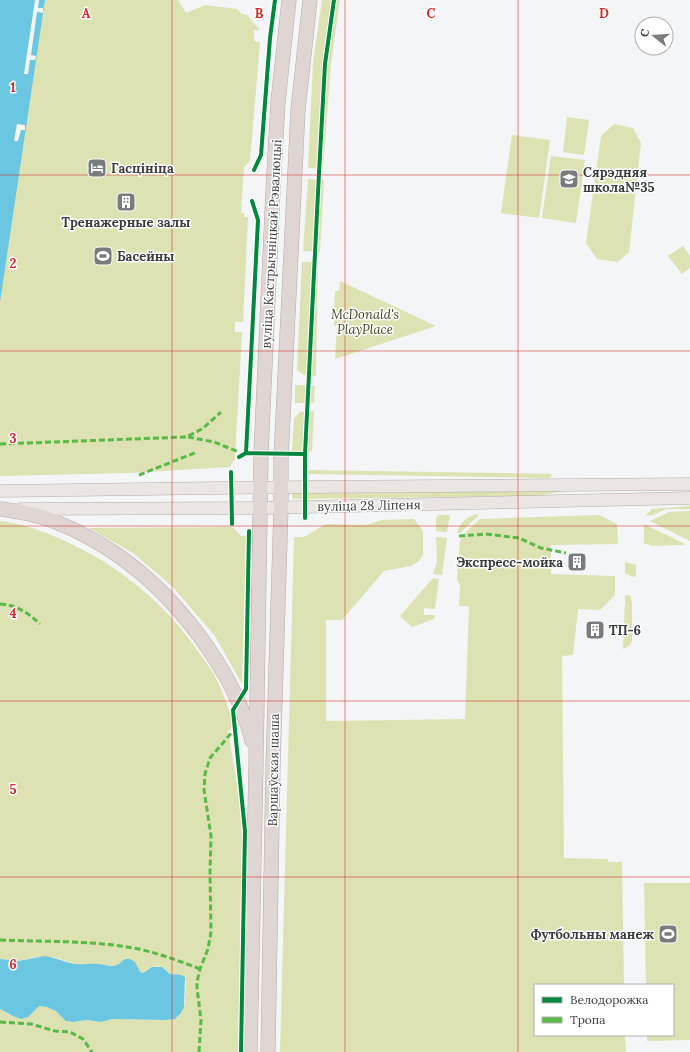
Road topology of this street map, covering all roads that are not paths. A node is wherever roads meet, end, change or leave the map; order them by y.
1 (290, 0) edge
2 (310, 0) edge
3 (690, 484) edge
4 (281, 487) junction
5 (260, 488) junction
6 (0, 491) edge
7 (690, 498) edge
8 (281, 507) junction
9 (260, 508) junction
10 (1, 509) edge
11 (256, 765) junction
12 (250, 1052) edge
13 (268, 1052) edge

1 - 5 highway, вуліца Кастрычніцкай Рэвалюцыі
2 - 4 highway, вуліца Кастрычніцкай Рэвалюцыі
3 - 4 main road, вуліца 28 Ліпеня
4 - 5 main road, вуліца 28 Ліпеня
4 - 8 highway, Варшаўская шаша
5 - 6 main road, вуліца 28 Ліпеня
5 - 9 highway, Варшаўская шаша
7 - 8 main road, вуліца 28 Ліпеня
8 - 9 main road, вуліца 28 Ліпеня
8 - 13 highway, Варшаўская шаша
9 - 10 main road, вуліца 28 Ліпеня
9 - 11 highway, Варшаўская шаша
10 - 11 highway
11 - 12 highway, Варшаўская шаша

